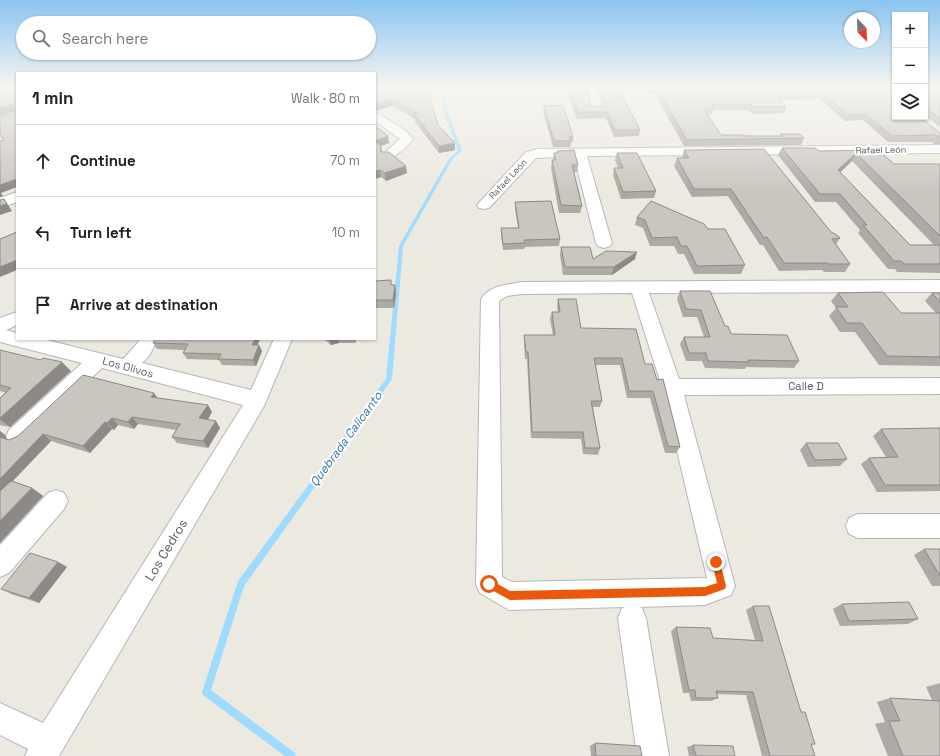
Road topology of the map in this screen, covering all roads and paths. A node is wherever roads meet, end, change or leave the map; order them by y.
1 (384, 122) edge
2 (940, 149) edge
3 (766, 152) junction
4 (580, 154) junction
5 (388, 155) edge
6 (776, 164) edge
7 (16, 197) edge
8 (0, 203) edge
9 (484, 205) dead end
10 (604, 243) dead end
11 (940, 286) edge
12 (639, 288) junction
13 (16, 318) edge
14 (0, 325) edge
15 (0, 335) edge
16 (16, 339) edge
17 (20, 340) edge
18 (148, 340) edge
19 (283, 340) edge
20 (98, 360) junction
21 (128, 367) junction
22 (940, 386) edge
23 (672, 387) junction
24 (257, 400) junction
25 (18, 436) edge
26 (56, 501) dead end
27 (858, 526) dead end
28 (940, 526) edge
29 (0, 564) edge
30 (632, 618) dead end
31 (0, 719) edge
32 (45, 750) edge
33 (653, 756) edge

1 - 5 street
2 - 3 street, Rafael León
3 - 4 street, Rafael León
3 - 6 street
4 - 9 street, Rafael León
4 - 10 street
7 - 8 street
11 - 12 street
12 - 23 street
12 - 23 street
13 - 14 street
15 - 16 street, Los Olivos
17 - 20 street, Los Olivos
18 - 21 street
19 - 24 street, Los Cedros
20 - 21 street, Los Olivos
20 - 25 street
21 - 24 street, Los Olivos
22 - 23 street, Calle D
24 - 32 street, Los Cedros
26 - 29 street
27 - 28 street
30 - 33 street
31 - 32 street

